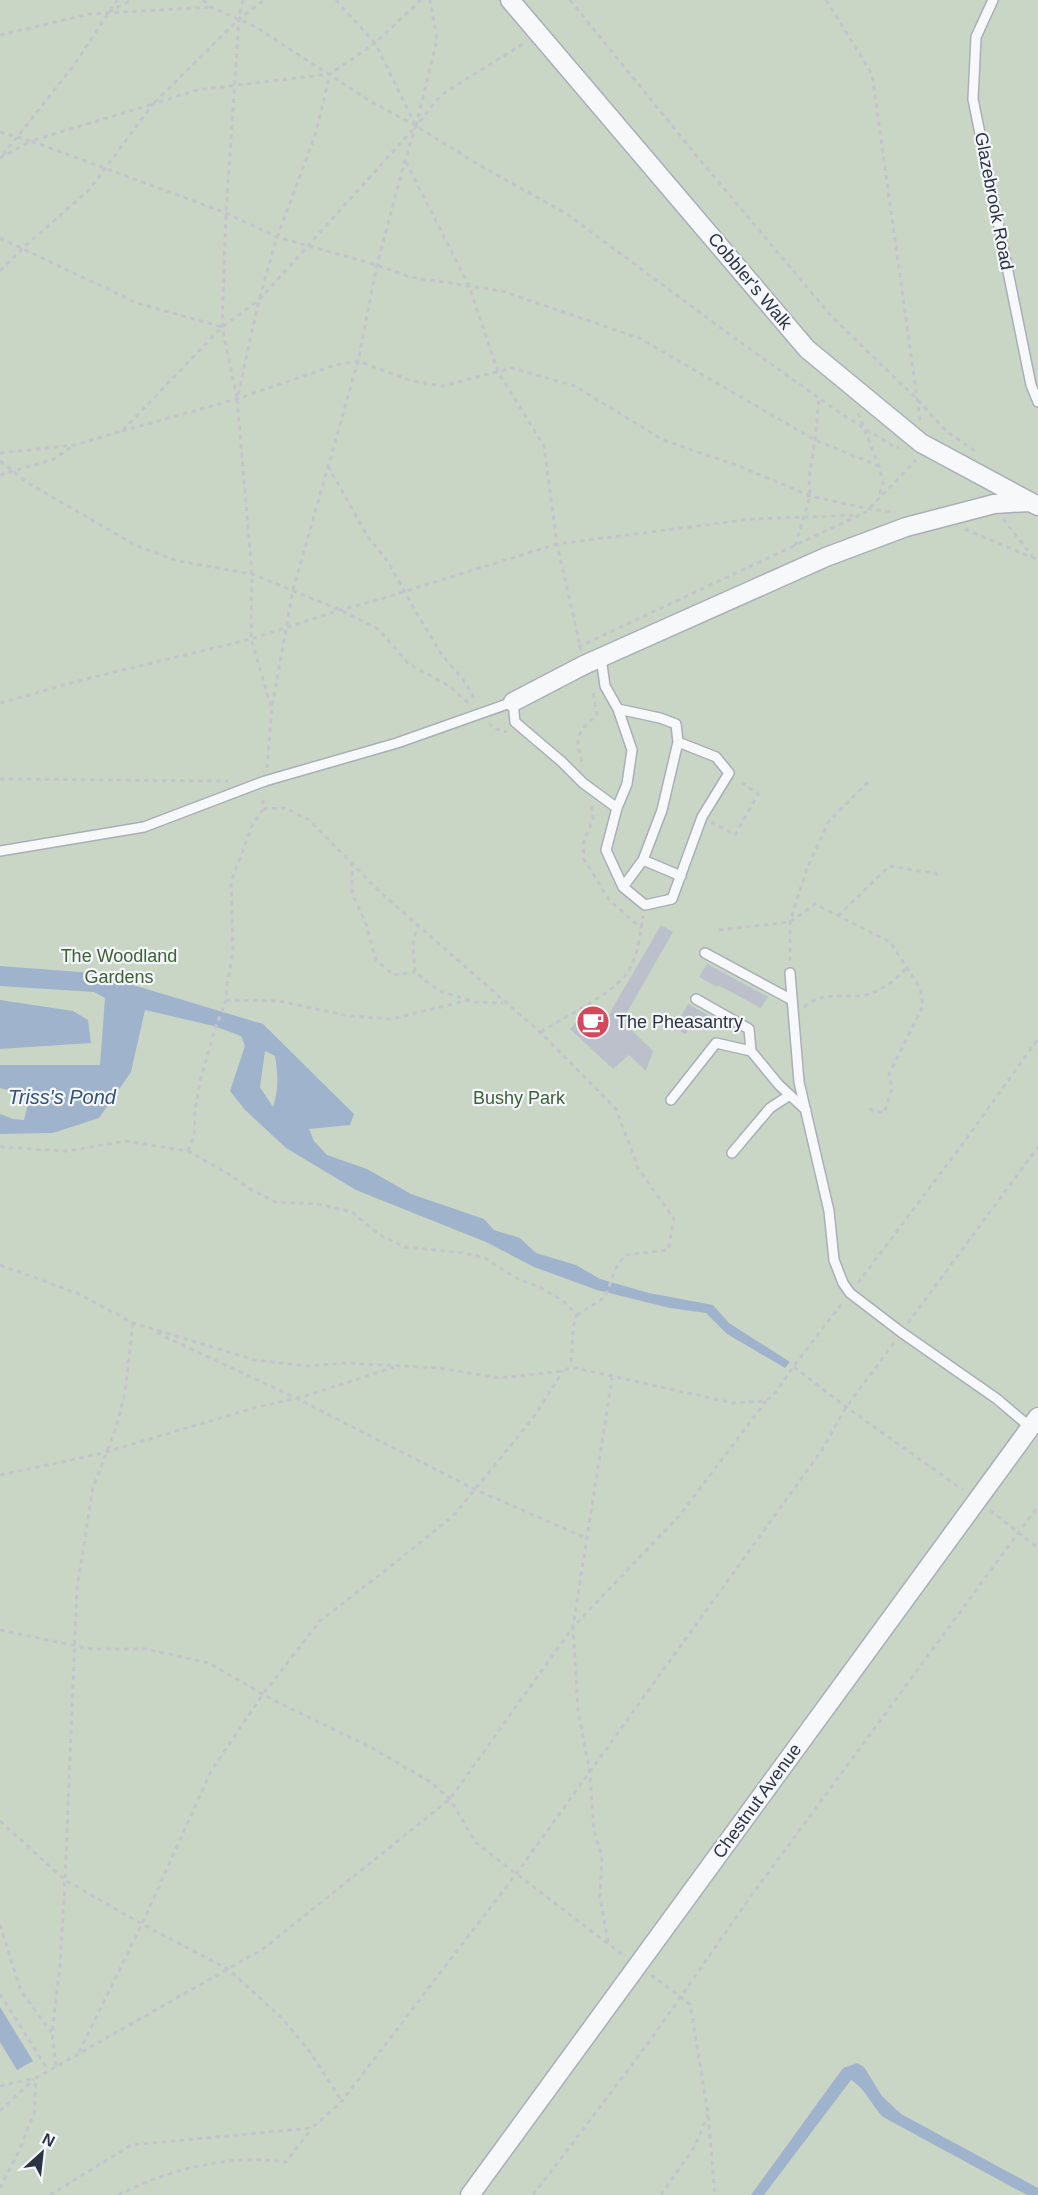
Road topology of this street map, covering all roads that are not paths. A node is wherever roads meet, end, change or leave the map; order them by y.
1 (510, 0) edge
2 (993, 0) edge
3 (1038, 402) edge
4 (1034, 504) edge
5 (601, 657) junction
6 (513, 702) junction
7 (618, 709) junction
8 (678, 742) junction
9 (617, 808) junction
10 (0, 851) edge
11 (643, 860) junction
12 (681, 876) junction
13 (623, 887) junction
14 (705, 953) dead end
15 (790, 973) road end
16 (696, 999) dead end
17 (792, 1000) junction
18 (751, 1051) junction
19 (790, 1095) junction
20 (671, 1100) dead end
21 (806, 1110) junction
22 (732, 1153) dead end
23 (1034, 1422) edge
24 (470, 2191) edge

1 - 4 street, Cobbler's Walk
2 - 3 lane, Glazebrook Road
4 - 5 street
5 - 6 street
5 - 7 lane
6 - 9 lane
6 - 10 lane
7 - 8 lane
7 - 9 lane
8 - 11 lane
8 - 12 lane
9 - 13 lane
11 - 12 lane
11 - 13 lane
12 - 13 lane
14 - 17 lane
15 - 17 lane
16 - 18 lane
17 - 21 lane
18 - 19 lane
18 - 20 lane
19 - 21 lane
19 - 22 lane
21 - 23 lane
23 - 24 street, Chestnut Avenue

